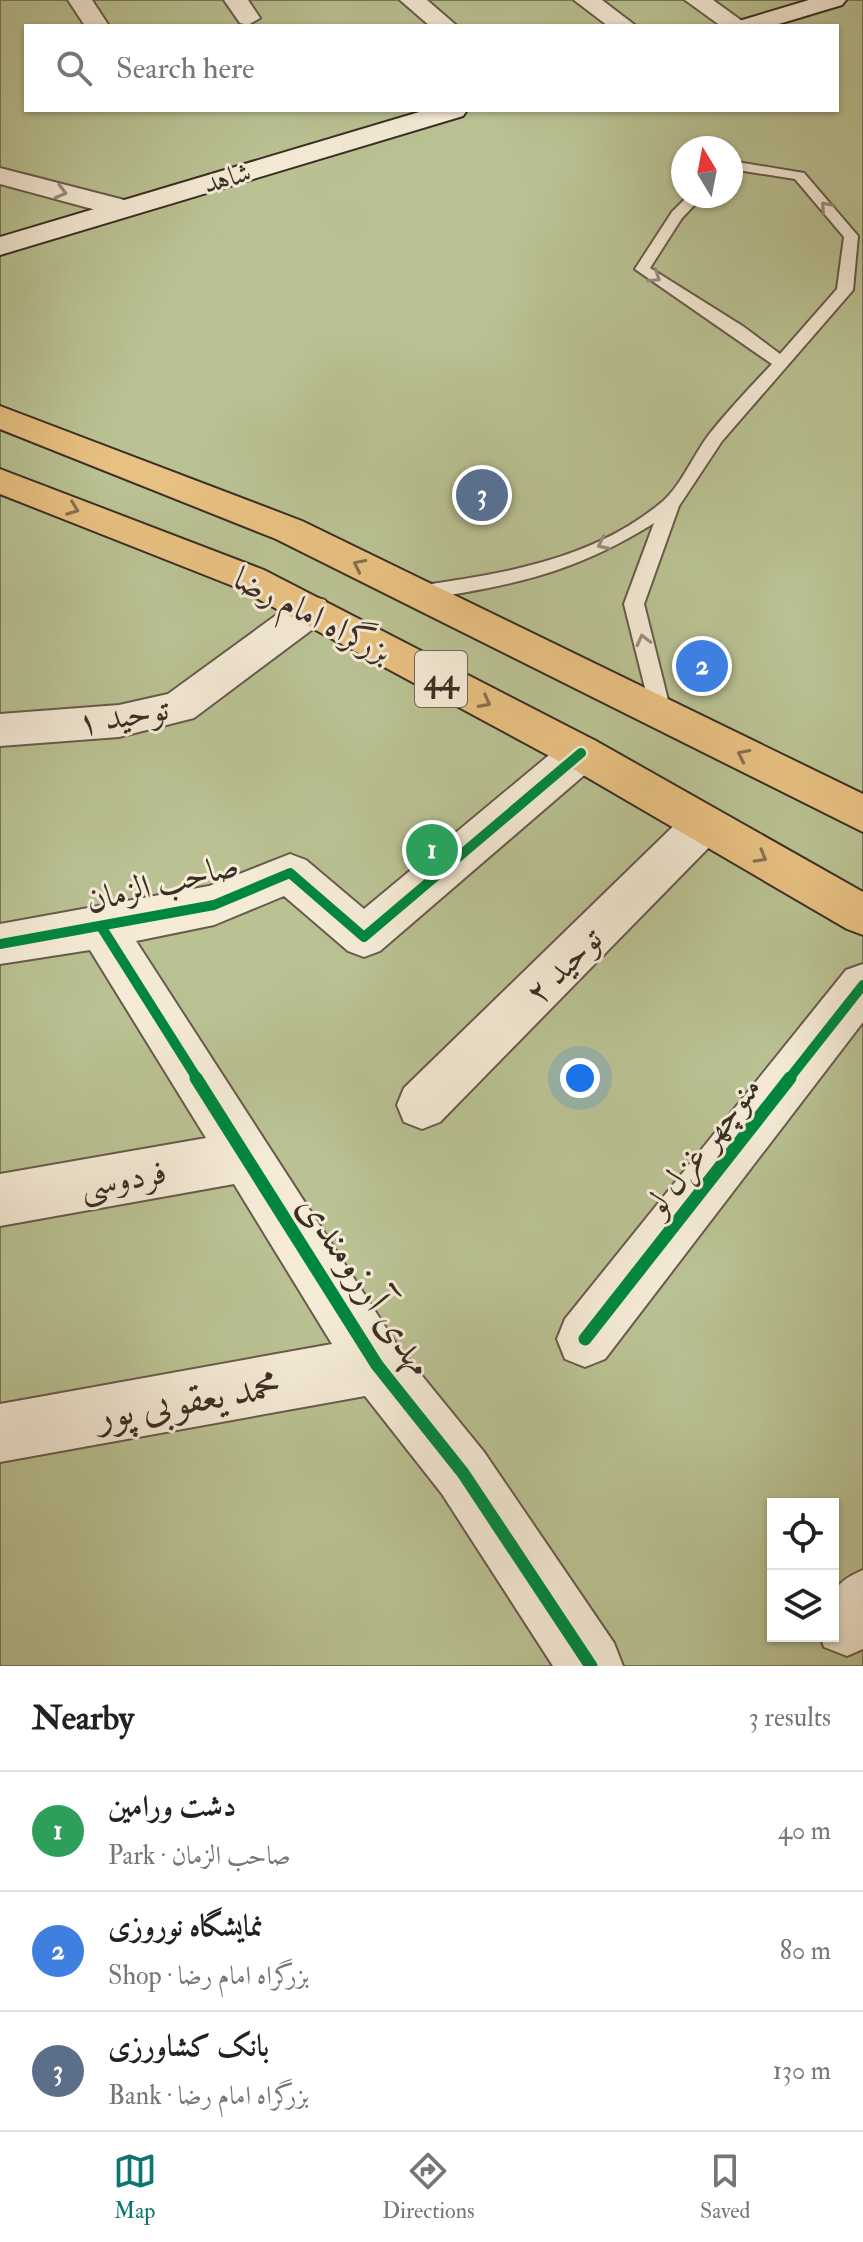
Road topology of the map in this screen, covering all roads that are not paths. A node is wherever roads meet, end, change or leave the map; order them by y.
1 (80, 0) edge
2 (412, 0) edge
3 (586, 0) edge
4 (697, 0) edge
5 (834, 0) edge
6 (96, 24) edge
7 (442, 24) edge
8 (621, 24) edge
9 (734, 24) edge
10 (754, 24) edge
11 (447, 112) edge
12 (743, 167) edge
13 (0, 176) edge
14 (122, 208) junction
15 (684, 208) edge
16 (0, 246) edge
17 (781, 363) junction
18 (0, 417) edge
19 (0, 481) edge
20 (670, 505) junction
21 (417, 593) junction
22 (311, 610) junction
23 (662, 716) junction
24 (0, 730) edge
25 (581, 753) junction
26 (863, 814) edge
27 (704, 824) junction
28 (863, 915) edge
29 (102, 928) junction
30 (0, 944) edge
31 (863, 985) edge
32 (422, 1105) dead end
33 (245, 1157) junction
34 (0, 1200) edge
35 (585, 1339) dead end
36 (377, 1365) junction
37 (0, 1433) edge
38 (591, 1666) edge

1 - 6 street
2 - 7 street
3 - 8 street
4 - 9 street
5 - 10 street
11 - 14 street, شاهد
17 -> 12 lane
13 -> 14 street
14 - 16 street, شاهد
15 -> 17 lane
17 - 20 lane
21 -> 18 highway, بزرگراه امام رضا / 44
19 -> 22 highway, بزرگراه امام رضا / 44
20 -> 21 lane
23 -> 20 lane
21 - 23 highway, بزرگراه امام رضا / 44
22 - 24 street, توحید ۱
22 -> 25 highway, بزرگراه امام رضا / 44
26 -> 23 highway, بزرگراه امام رضا / 44
25 - 27 highway, بزرگراه امام رضا / 44
25 - 29 street, صاحب الزمان
27 -> 28 highway, بزرگراه امام رضا / 44
27 - 32 street, توحید ۲
29 - 30 street, صاحب الزمان
29 - 33 street, مهدی آرزومندی
31 - 35 street, منوچهر غزل لو
33 - 34 street, فردوسی
33 - 36 street, مهدی آرزومندی
36 - 37 street, محمد یعقوبی پور
36 - 38 street, مهدی آرزومندی

